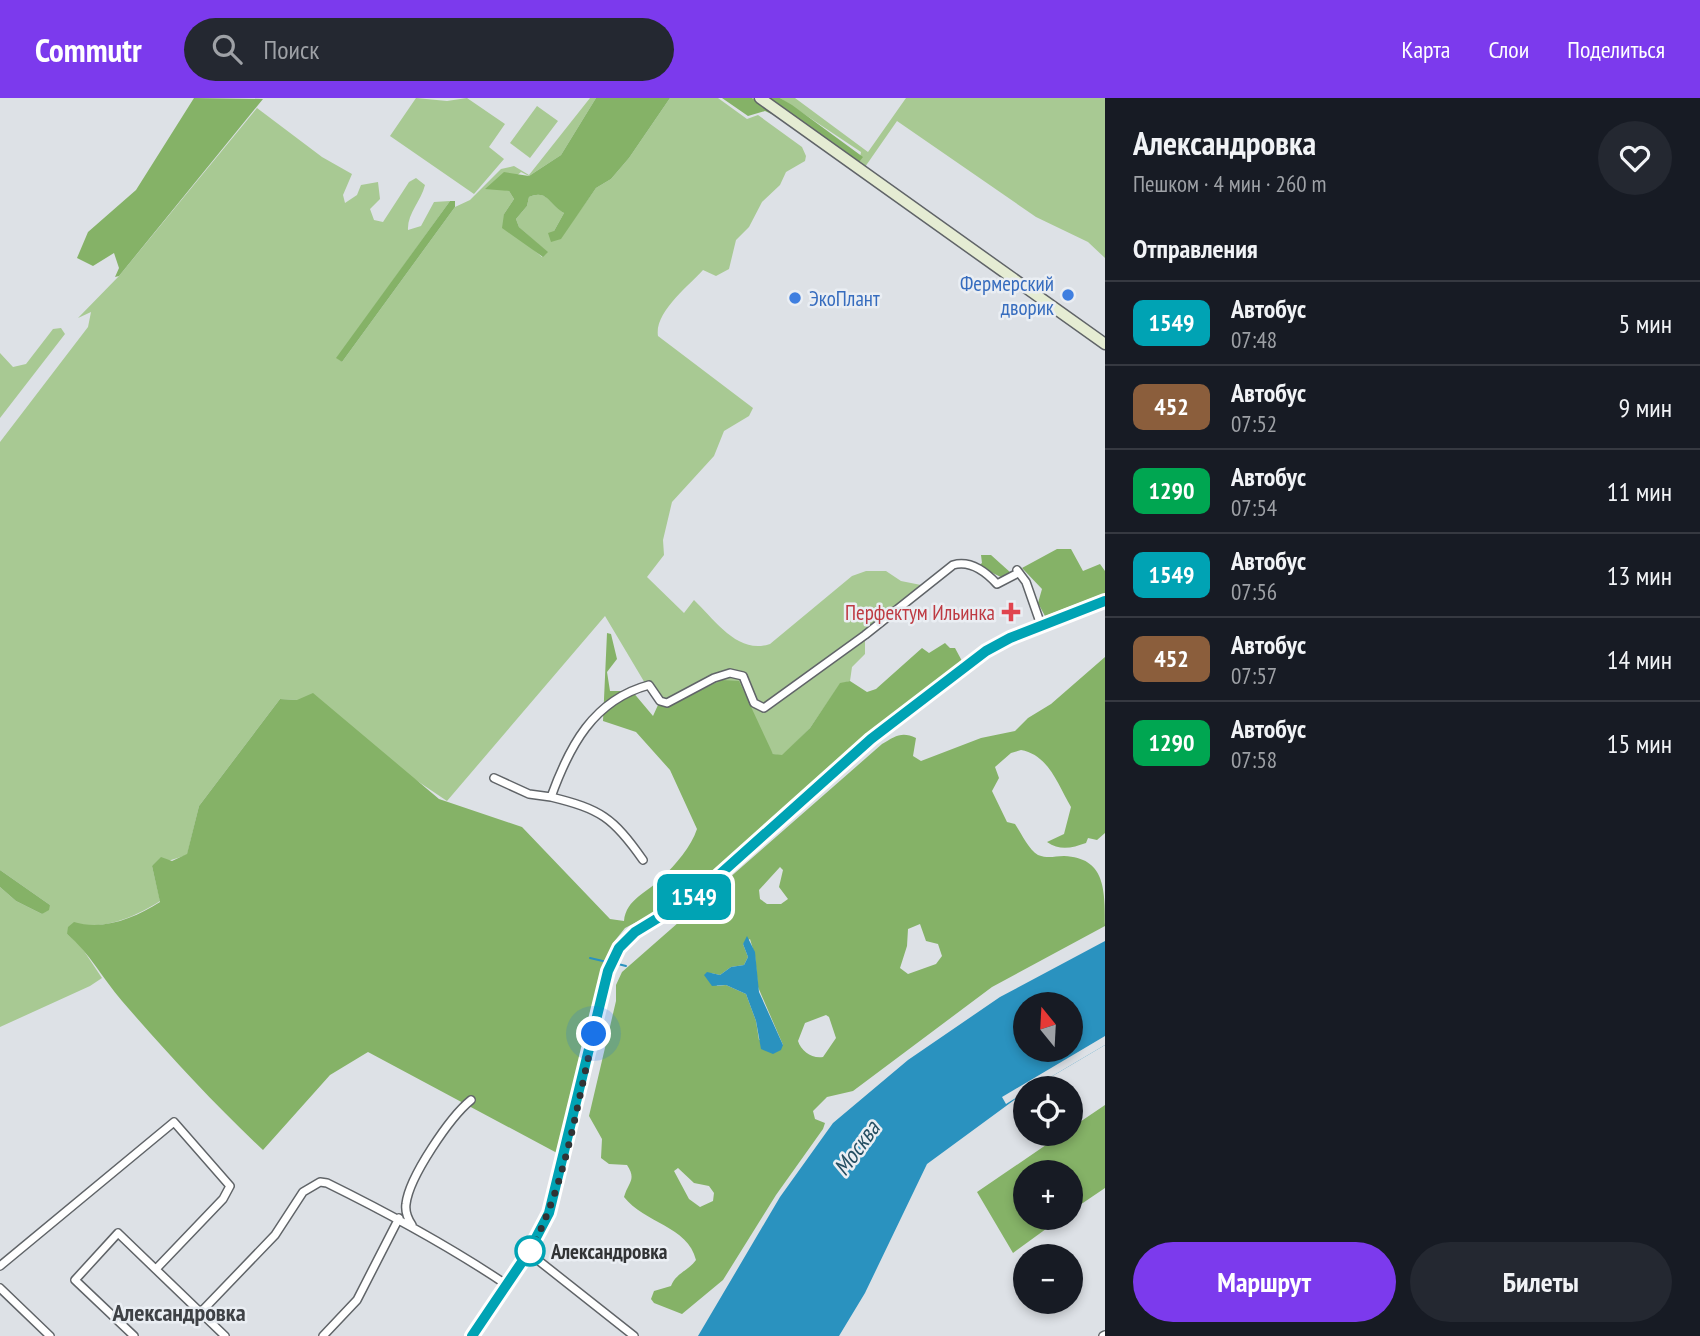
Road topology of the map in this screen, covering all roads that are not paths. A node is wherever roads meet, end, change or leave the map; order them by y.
1 (760, 98) edge
2 (1105, 344) edge
3 (1105, 601) edge
4 (1041, 625) junction
5 (494, 778) dead end
6 (551, 797) junction
7 (643, 860) dead end
8 (471, 1100) dead end
9 (398, 1218) junction
10 (412, 1226) junction
11 (528, 1253) junction
12 (0, 1266) edge
13 (156, 1269) junction
14 (507, 1284) junction
15 (0, 1288) edge
16 (200, 1313) junction
17 (50, 1336) edge
18 (134, 1336) edge
19 (225, 1336) edge
20 (323, 1336) edge
21 (472, 1336) edge
22 (634, 1336) edge

1 - 2 main road
3 - 4 main road
4 - 6 street
4 - 11 main road
5 - 6 street
6 - 7 street
8 - 10 street
9 - 10 street
9 - 16 street
9 - 20 street
10 - 14 street
11 - 14 main road
11 - 22 street
12 - 13 street
13 - 16 street
13 - 18 street
14 - 21 main road
15 - 17 street
16 - 19 street

